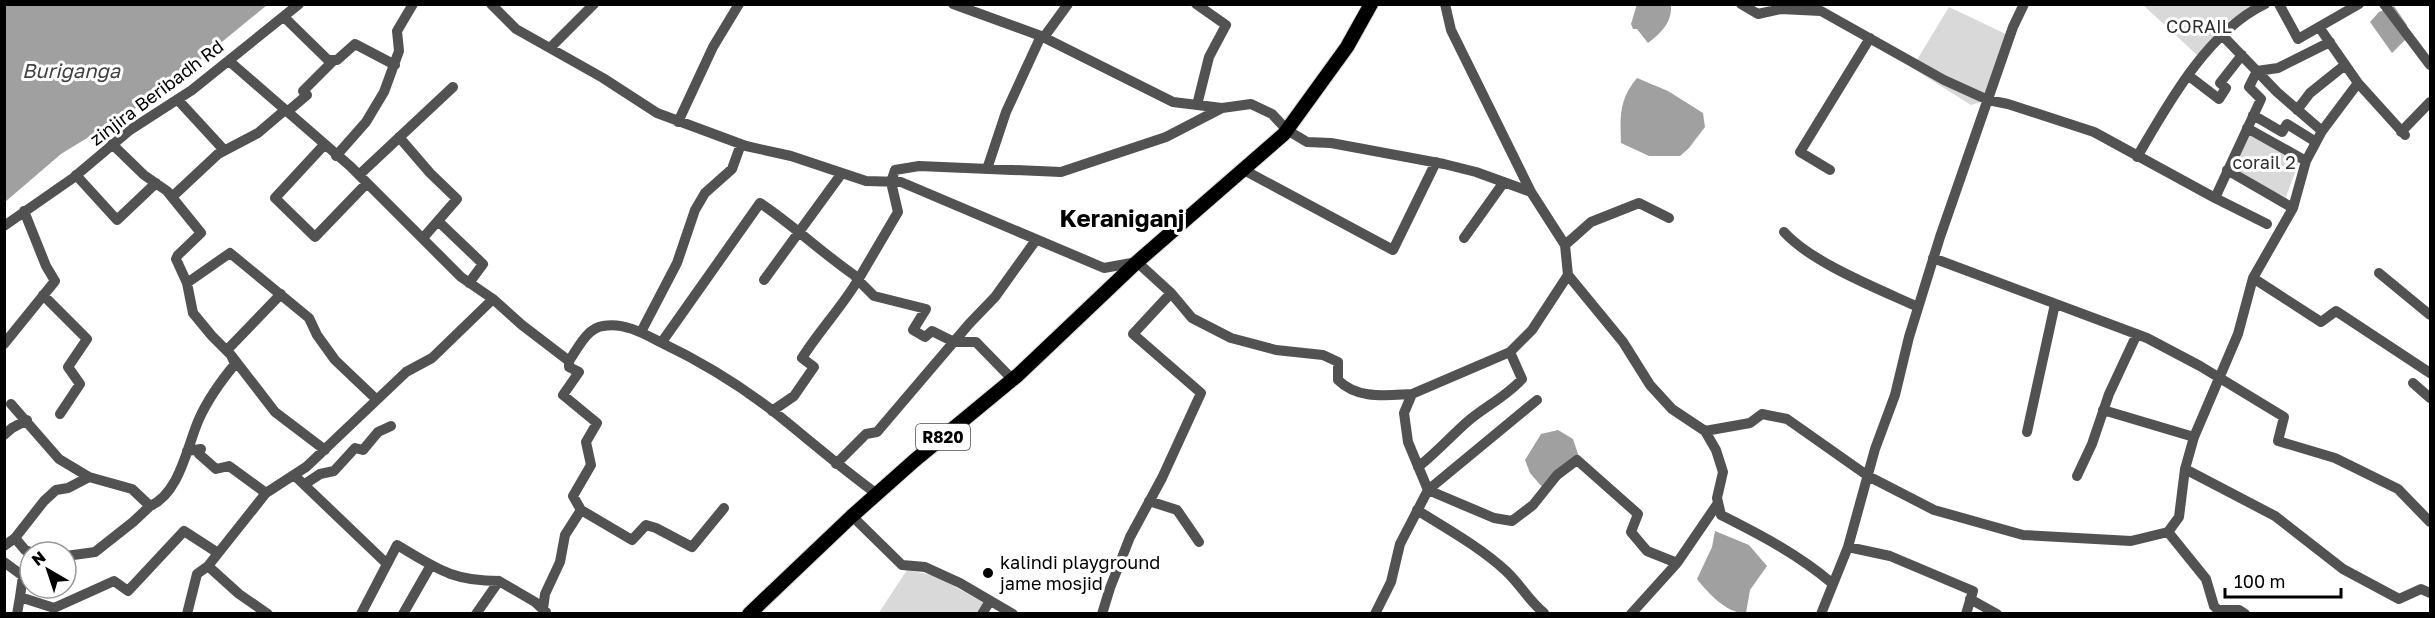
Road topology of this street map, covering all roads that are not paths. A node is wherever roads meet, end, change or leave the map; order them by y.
1 (299, 4) edge
2 (413, 4) edge
3 (594, 4) edge
4 (739, 4) edge
5 (953, 4) edge
6 (1068, 4) edge
7 (1196, 4) edge
8 (1371, 4) edge
9 (1445, 4) edge
10 (1741, 4) edge
11 (2024, 4) edge
12 (2265, 4) edge
13 (2279, 4) edge
14 (2359, 4) edge
15 (2384, 4) edge
16 (499, 7) edge
17 (1778, 7) edge
18 (284, 16) junction
19 (2319, 27) junction
20 (2222, 35) junction
21 (1042, 36) junction
22 (1870, 38) junction
23 (2330, 42) junction
24 (550, 48) junction
25 (2242, 56) junction
26 (229, 61) junction
27 (333, 61) junction
28 (394, 65) junction
29 (2345, 65) junction
30 (2430, 65) edge
31 (2256, 71) junction
32 (2189, 76) junction
33 (2358, 83) junction
34 (453, 87) dead end
35 (178, 100) junction
36 (1988, 100) junction
37 (2430, 102) edge
38 (1197, 105) junction
39 (1222, 108) junction
40 (2297, 110) junction
41 (286, 111) junction
42 (2253, 115) junction
43 (678, 122) junction
44 (2247, 128) junction
45 (1287, 130) junction
46 (2319, 136) junction
47 (399, 137) junction
48 (112, 144) junction
49 (741, 144) junction
50 (324, 145) junction
51 (224, 150) junction
52 (336, 156) junction
53 (2137, 158) junction
54 (2306, 161) junction
55 (1436, 162) junction
56 (987, 169) junction
57 (1242, 169) junction
58 (1830, 170) dead end
59 (2227, 170) junction
60 (842, 173) junction
61 (76, 176) junction
62 (363, 179) junction
63 (891, 182) junction
64 (1504, 182) junction
65 (156, 183) junction
66 (1531, 192) junction
67 (172, 197) junction
68 (2215, 198) junction
69 (2292, 208) junction
70 (24, 211) junction
71 (1669, 218) dead end
72 (438, 221) junction
73 (2266, 224) dead end
74 (4, 226) edge
75 (1784, 232) dead end
76 (799, 234) junction
77 (423, 238) junction
78 (1464, 238) dead end
79 (1036, 240) junction
80 (1565, 245) junction
81 (1933, 258) junction
82 (1137, 262) junction
83 (2379, 273) dead end
84 (1568, 275) junction
85 (2253, 278) junction
86 (764, 280) dead end
87 (858, 280) junction
88 (187, 283) junction
89 (468, 283) junction
90 (1171, 293) junction
91 (281, 294) junction
92 (43, 295) junction
93 (493, 299) junction
94 (2055, 303) junction
95 (1918, 307) junction
96 (2430, 315) edge
97 (641, 332) junction
98 (2137, 334) junction
99 (664, 339) dead end
100 (954, 342) junction
101 (4, 344) edge
102 (1510, 352) junction
103 (229, 353) junction
104 (569, 361) junction
105 (2430, 373) edge
106 (2220, 378) junction
107 (1013, 380) junction
108 (2413, 383) dead end
109 (1412, 394) junction
110 (2430, 398) edge
111 (376, 399) junction
112 (1537, 400) dead end
113 (7, 404) edge
114 (2103, 410) junction
115 (772, 411) junction
116 (60, 414) dead end
117 (27, 420) junction
118 (390, 426) dead end
119 (1705, 431) junction
120 (2027, 432) dead end
121 (4, 435) edge
122 (2194, 437) junction
123 (325, 450) junction
124 (187, 451) junction
125 (836, 464) junction
126 (1419, 467) junction
127 (2185, 469) junction
128 (294, 475) junction
129 (1868, 476) junction
130 (2077, 476) dead end
131 (89, 477) junction
132 (304, 484) junction
133 (1428, 490) junction
134 (266, 493) junction
135 (877, 494) junction
136 (1149, 501) junction
137 (1718, 503) junction
138 (150, 506) junction
139 (724, 508) dead end
140 (581, 510) junction
141 (1417, 510) junction
142 (2428, 515) edge
143 (852, 516) junction
144 (2168, 532) junction
145 (15, 538) junction
146 (18, 541) edge
147 (1199, 542) dead end
148 (4, 546) edge
149 (1848, 547) junction
150 (218, 553) junction
151 (78, 554) edge
152 (4, 561) edge
153 (386, 563) junction
154 (1677, 563) junction
155 (431, 565) junction
156 (208, 566) junction
157 (18, 572) edge
158 (499, 581) junction
159 (1833, 584) junction
160 (2430, 592) edge
161 (78, 599) edge
162 (1970, 599) junction
163 (29, 600) edge
164 (76, 600) edge
165 (990, 601) junction
166 (546, 611) edge
167 (1544, 613) edge
168 (187, 614) edge
169 (268, 614) edge
170 (361, 614) edge
171 (404, 614) edge
172 (476, 614) edge
173 (749, 614) edge
174 (982, 614) edge
175 (1013, 614) edge
176 (1102, 614) edge
177 (1375, 614) edge
178 (1631, 614) edge
179 (1821, 614) edge
180 (1966, 614) edge
181 (1997, 614) edge
182 (2245, 614) edge

1 - 18 street, zinjira Beribadh Rd
2 - 28 street
3 - 24 street
4 - 43 street
5 - 21 street
6 - 21 street
7 - 38 street
8 - 45 main road, R820
9 - 66 street
10 - 17 street
11 - 36 street
12 - 20 street
13 - 19 street
14 - 19 street
15 - 30 street
16 - 24 street
17 - 22 street
18 - 26 street, zinjira Beribadh Rd
18 - 27 street
19 - 23 street
20 - 25 street
20 - 32 street
21 - 38 street
21 - 56 street
22 - 36 street
22 - 58 street
23 - 29 street
23 - 31 street
24 - 43 street
25 - 31 street
25 - 32 street
26 - 35 street, zinjira Beribadh Rd
26 - 41 street
27 - 28 street
27 - 41 street
28 - 52 street
29 - 33 street
29 - 40 street
31 - 40 street
31 - 42 street
32 - 53 street
33 - 37 street
33 - 46 street
34 - 47 street
35 - 48 street, zinjira Beribadh Rd
35 - 51 street
36 - 53 street
36 - 81 street
38 - 39 street
39 - 45 street
39 - 56 street
40 - 46 street
41 - 50 street
41 - 51 street
42 - 44 street
42 - 46 street
43 - 49 street
44 - 54 street
44 - 59 street
45 - 55 street
45 - 57 main road, R820
46 - 54 street
47 - 62 street
47 - 72 street
48 - 61 street, zinjira Beribadh Rd
48 - 65 street
49 - 60 street
49 - 97 street
50 - 52 street
50 - 62 street
51 - 67 street
52 - 62 street
53 - 68 street
54 - 69 street
55 - 57 street
55 - 64 street
56 - 63 street
57 - 82 main road, R820
59 - 68 street
59 - 69 street
60 - 63 street
60 - 76 street
61 - 65 street
61 - 70 street, zinjira Beribadh Rd
62 - 77 street
63 - 79 street
63 - 87 street
64 - 66 street
64 - 78 street
65 - 67 street
66 - 80 street
67 - 88 street
68 - 73 street
69 - 85 street
70 - 74 street, zinjira Beribadh Rd
70 - 92 street
71 - 80 street
72 - 77 street
72 - 89 street
75 - 95 street
76 - 86 street
76 - 87 street
76 - 99 street
77 - 89 street
79 - 82 street
79 - 100 street
80 - 84 street
81 - 94 street
81 - 95 street
82 - 90 street
82 - 107 main road, R820
83 - 96 street
84 - 102 street
84 - 119 street
85 - 105 street
85 - 106 street
87 - 100 street
87 - 115 street
88 - 91 street
88 - 103 street
89 - 93 street
90 - 109 street
90 - 136 street
91 - 103 street
91 - 111 street
92 - 101 street
92 - 116 street
93 - 104 street
93 - 111 street
94 - 98 street
94 - 120 street
95 - 129 street
97 - 104 street
97 - 115 street
98 - 106 street
98 - 114 street
100 - 107 street
100 - 125 street
102 - 109 street
102 - 126 street
103 - 123 street
103 - 124 street
104 - 140 street
106 - 122 street
106 - 142 street
107 - 135 main road, R820
108 - 110 street
109 - 126 street
111 - 123 street
112 - 133 street
113 - 117 street
114 - 122 street
114 - 130 street
115 - 125 street
117 - 121 street
117 - 131 street
118 - 132 street
119 - 129 street
119 - 137 street
122 - 127 street
123 - 128 street
124 - 134 street
124 - 138 street
125 - 135 street
126 - 133 street
127 - 144 street
127 - 160 street
128 - 132 street
128 - 134 street
129 - 144 street
129 - 149 street
131 - 138 street
131 - 145 street
132 - 153 street
133 - 141 street
133 - 154 street
134 - 150 street
135 - 143 main road, R820
136 - 147 street
136 - 176 street
137 - 154 street
137 - 159 street
138 - 151 street
139 - 140 street
140 - 166 street
141 - 167 street
141 - 177 street
143 - 165 street
143 - 173 main road, R820
144 - 182 street
145 - 146 street
145 - 148 street
149 - 159 street
149 - 162 street
150 - 156 street
150 - 161 street
152 - 157 street
153 - 155 street
153 - 170 street
154 - 178 street
155 - 158 street
155 - 171 street
156 - 168 street
156 - 169 street
158 - 166 street
158 - 172 street
159 - 179 street
162 - 180 street
162 - 181 street
163 - 164 street
165 - 174 street
165 - 175 street

